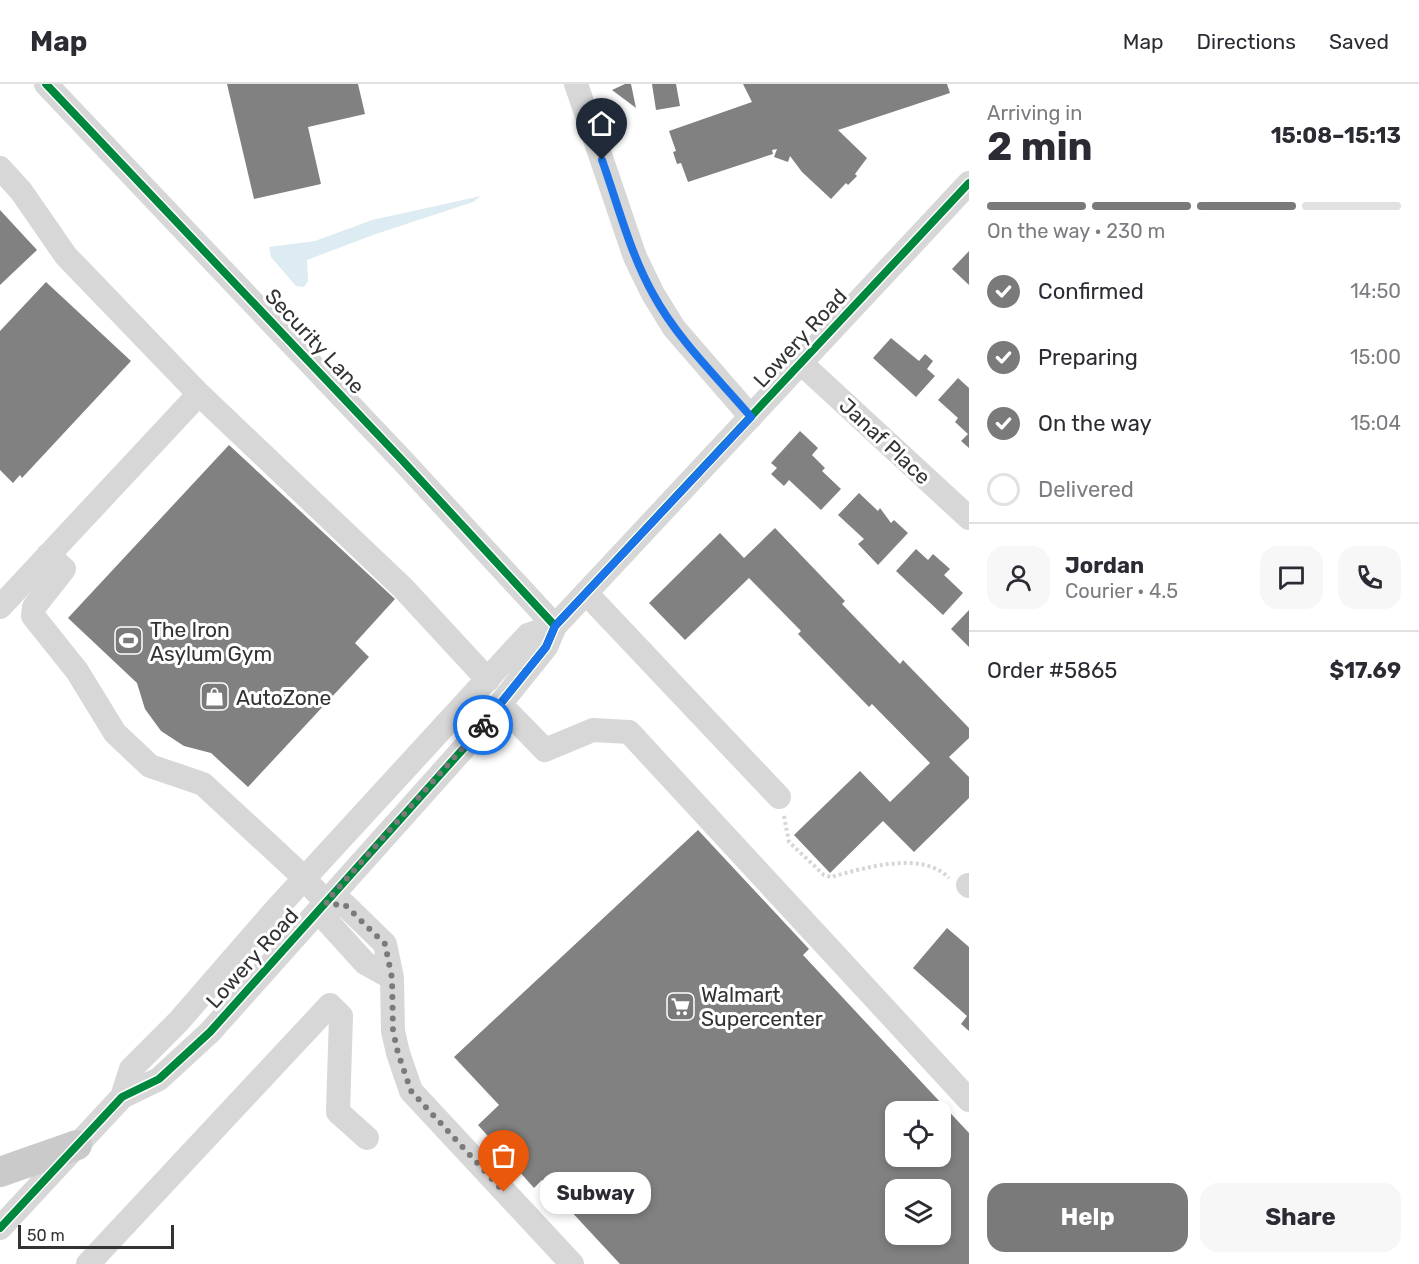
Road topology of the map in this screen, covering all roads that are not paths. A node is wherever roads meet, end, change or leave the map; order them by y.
1 (46, 84) edge
2 (576, 84) edge
3 (0, 168) edge
4 (969, 183) edge
5 (801, 363) junction
6 (199, 394) junction
7 (751, 417) junction
8 (969, 518) edge
9 (48, 555) junction
10 (586, 593) junction
11 (0, 607) edge
12 (555, 626) junction
13 (488, 680) junction
14 (500, 704) junction
15 (779, 797) road end
16 (305, 879) junction
17 (327, 903) junction
18 (122, 1097) junction
19 (969, 1100) edge
20 (367, 1138) dead end
21 (76, 1145) junction
22 (0, 1172) edge
23 (0, 1228) edge
24 (88, 1264) edge
25 (572, 1264) edge

1 - 12 street, Security Lane
2 - 7 street
3 - 6 street
4 - 5 street, Lowery Road
5 - 7 street, Lowery Road
5 - 8 street, Janaf Place
6 - 9 street
6 - 13 street
7 - 10 street, Lowery Road
9 - 11 street
9 - 16 street
10 - 12 street, Lowery Road
10 - 15 street
12 - 13 street, Lowery Road
12 - 14 street, Lowery Road
13 - 16 street, Lowery Road
14 - 17 street, Lowery Road
14 - 19 street
16 - 17 street
16 - 18 street, Lowery Road
17 - 18 street, Lowery Road
17 - 25 street
18 - 21 street, Lowery Road
20 - 24 street
21 - 22 main road
21 - 23 street, Lowery Road

